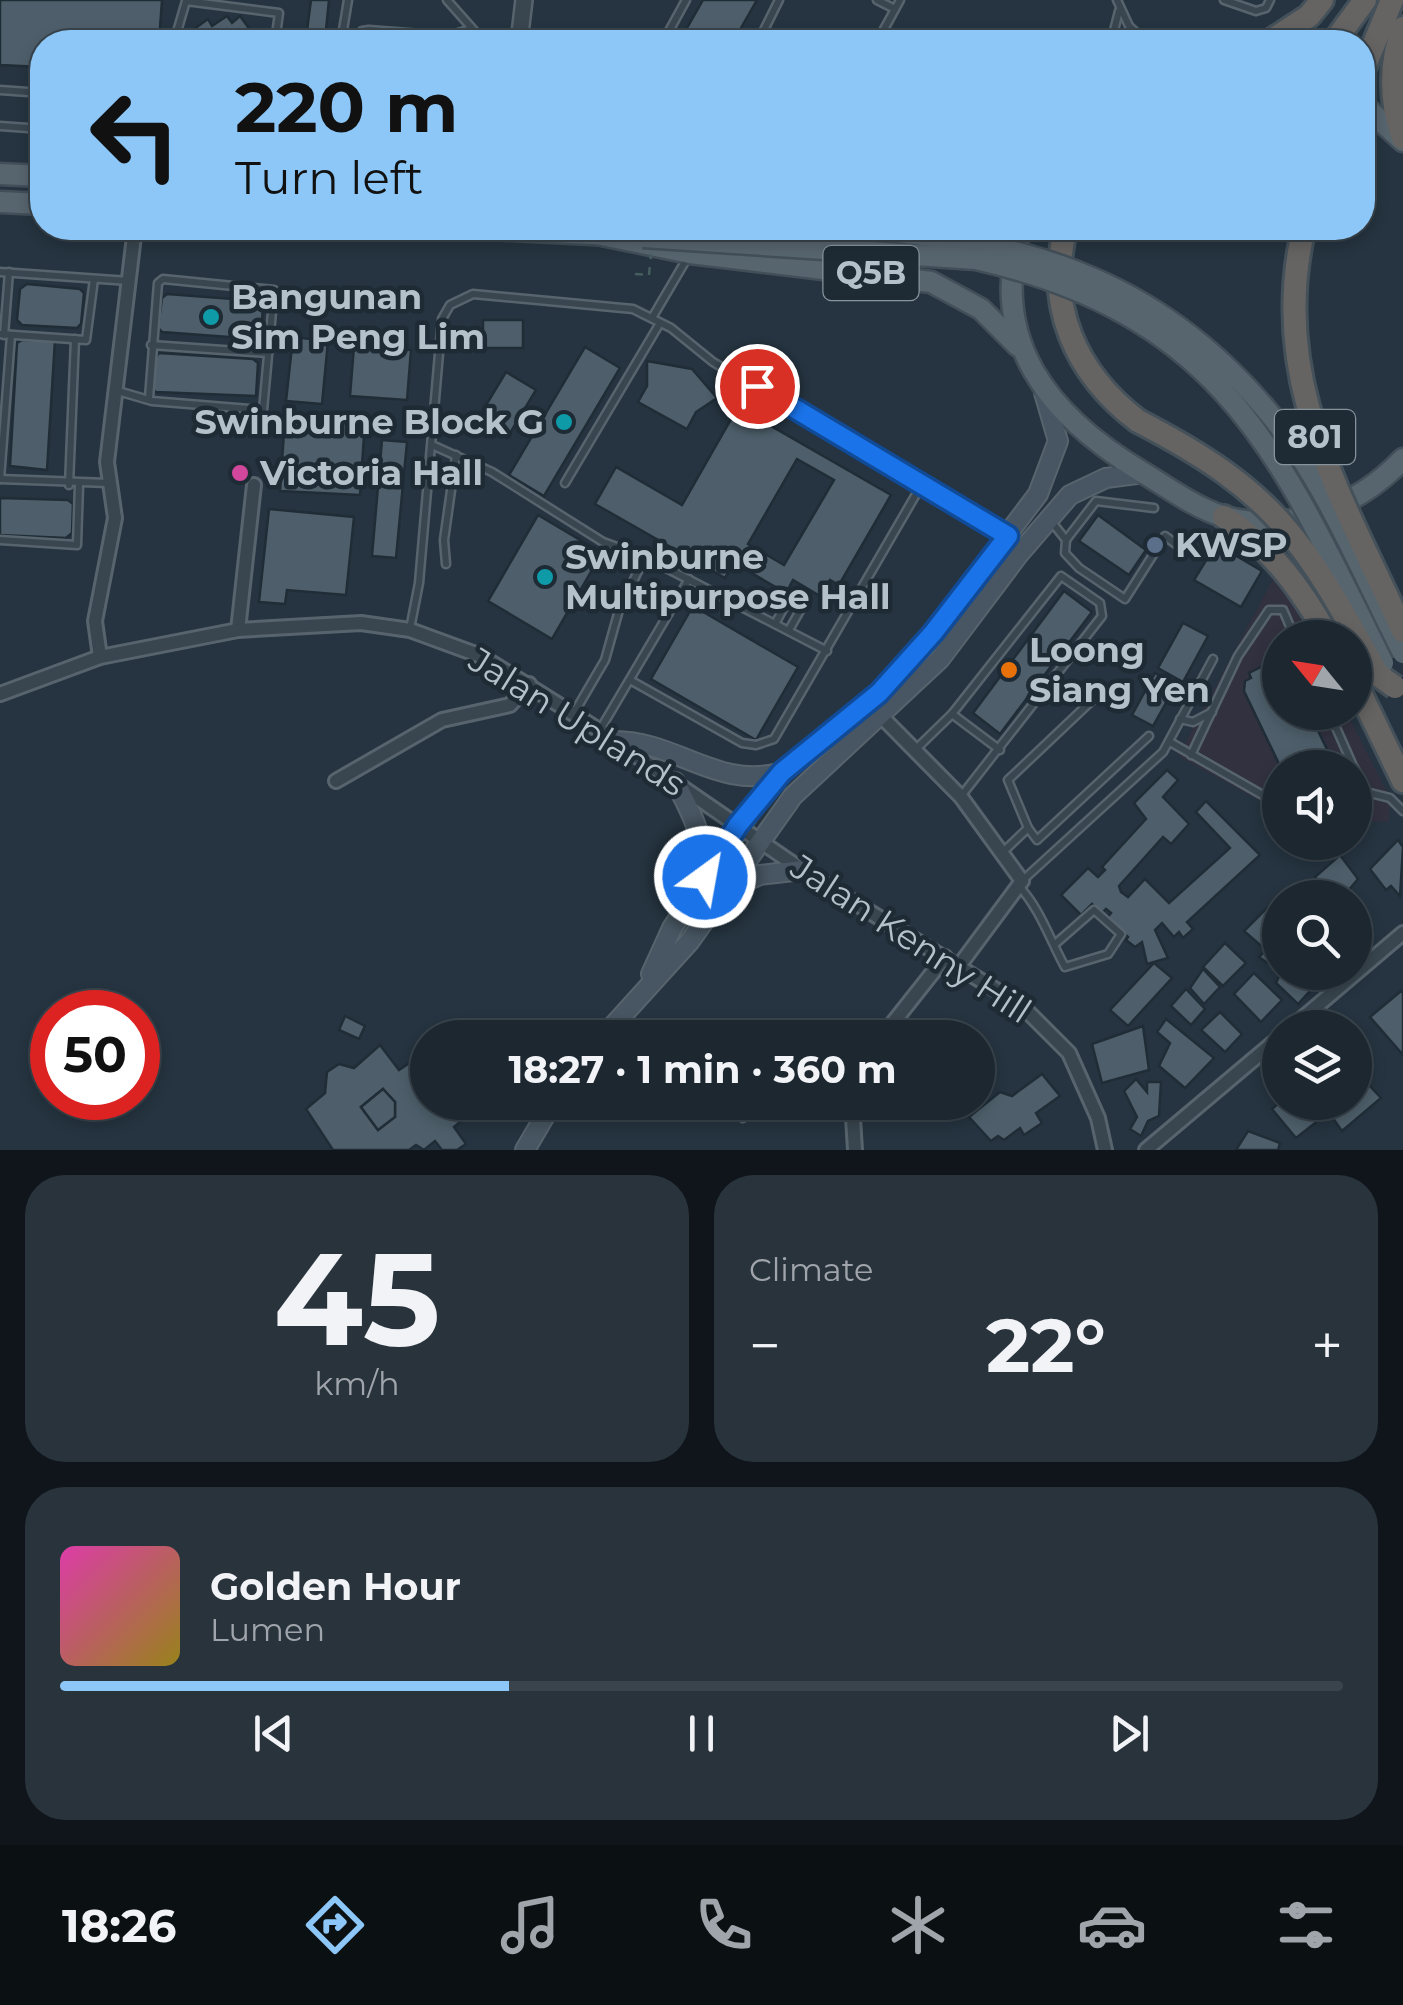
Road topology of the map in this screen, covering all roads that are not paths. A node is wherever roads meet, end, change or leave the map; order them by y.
1 (348, 0) edge
2 (447, 0) edge
3 (524, 0) edge
4 (686, 0) edge
5 (779, 0) edge
6 (877, 0) edge
7 (900, 0) edge
8 (1117, 0) edge
9 (1224, 0) edge
10 (1270, 0) edge
11 (1322, 0) edge
12 (1365, 0) edge
13 (1392, 0) edge
14 (895, 9) junction
15 (1120, 10) junction
16 (1403, 28) edge
17 (178, 30) edge
18 (277, 30) edge
19 (343, 30) edge
20 (472, 30) edge
21 (520, 30) edge
22 (669, 30) edge
23 (764, 30) edge
24 (884, 30) edge
25 (1114, 30) edge
26 (1136, 30) edge
27 (1287, 30) edge
28 (1343, 30) edge
29 (1375, 41) edge
30 (0, 90) edge
31 (30, 93) edge
32 (1375, 115) edge
33 (0, 126) edge
34 (30, 128) edge
35 (1403, 139) edge
36 (0, 174) edge
37 (30, 175) edge
38 (0, 202) edge
39 (30, 203) edge
40 (135, 240) edge
41 (625, 240) edge
42 (688, 240) edge
43 (964, 240) edge
44 (1018, 240) edge
45 (1063, 240) edge
46 (1302, 240) edge
47 (690, 254) junction
48 (4, 272) edge
49 (94, 279) junction
50 (130, 281) junction
51 (652, 318) junction
52 (660, 323) junction
53 (5, 334) edge
54 (76, 339) junction
55 (152, 345) junction
56 (268, 353) junction
57 (1025, 356) junction
58 (116, 390) junction
59 (1043, 390) junction
60 (149, 398) junction
61 (432, 445) junction
62 (456, 454) junction
63 (1403, 459) edge
64 (1144, 473) junction
65 (0, 479) edge
66 (565, 482) dead end
67 (109, 483) junction
68 (922, 484) junction
69 (69, 485) junction
70 (79, 485) junction
71 (254, 485) dead end
72 (1154, 508) dead end
73 (1224, 516) junction
74 (1048, 518) junction
75 (1008, 536) junction
76 (0, 540) edge
77 (1066, 540) junction
78 (1177, 545) dead end
79 (645, 557) junction
80 (446, 564) dead end
81 (1078, 568) junction
82 (689, 579) junction
83 (1071, 581) junction
84 (788, 600) dead end
85 (802, 607) dead end
86 (1262, 620) edge
87 (1262, 620) edge
88 (1287, 620) edge
89 (1319, 620) edge
90 (775, 624) junction
91 (238, 630) junction
92 (410, 630) junction
93 (789, 630) junction
94 (1403, 631) edge
95 (827, 651) junction
96 (1403, 653) edge
97 (100, 657) junction
98 (1212, 659) dead end
99 (630, 680) junction
100 (528, 684) junction
101 (1103, 690) dead end
102 (0, 694) edge
103 (1399, 695) edge
104 (1212, 711) junction
105 (574, 714) junction
106 (952, 714) junction
107 (880, 716) junction
108 (1372, 717) edge
109 (1180, 718) junction
110 (607, 735) junction
111 (1149, 736) dead end
112 (1170, 742) junction
113 (1000, 750) junction
114 (914, 751) junction
115 (1192, 755) junction
116 (782, 772) junction
117 (336, 781) dead end
118 (1403, 781) edge
119 (675, 782) junction
120 (1372, 794) edge
121 (1262, 795) edge
122 (961, 797) junction
123 (1403, 810) edge
124 (738, 825) junction
125 (1028, 828) junction
126 (760, 841) junction
127 (1002, 853) junction
128 (802, 870) junction
129 (1020, 883) junction
130 (726, 890) junction
131 (672, 928) junction
132 (1403, 934) edge
133 (1054, 944) junction
134 (945, 957) junction
135 (959, 966) junction
136 (647, 984) junction
137 (1313, 1010) edge
138 (617, 1020) edge
139 (895, 1020) edge
140 (1262, 1052) edge
141 (542, 1120) edge
142 (853, 1120) edge
143 (525, 1150) edge
144 (855, 1150) edge
145 (1105, 1150) edge
146 (1146, 1150) edge

1 - 19 lane
2 - 20 lane
3 - 21 street
4 - 22 lane
5 - 23 lane
6 - 14 lane
7 - 14 lane
8 - 15 lane
9 - 10 lane
11 - 27 highway
12 - 28 highway
13 - 29 highway
14 - 24 lane
15 - 25 lane
15 - 26 lane
16 - 35 highway
17 - 18 lane
30 - 31 lane
32 - 35 main road
33 - 34 lane
36 - 37 main road
38 - 39 main road
40 - 50 street
41 - 47 main road, Q5B
42 - 103 main road, Q5B, bridge
43 - 96 main road, bridge
44 - 57 main road
45 - 103 highway, 801, bridge
46 - 94 highway, 801, bridge
47 - 51 lane
47 - 57 main road, Q5B
48 - 49 lane
48 - 53 lane
49 - 50 lane
49 - 54 lane
50 - 58 street
51 - 52 lane
51 - 61 lane
52 - 66 lane
52 - 68 lane
53 - 54 lane
53 - 65 lane
54 - 69 lane
55 - 56 lane
55 - 56 lane
55 - 60 lane
56 - 60 lane
57 - 59 main road
58 - 60 lane
58 - 67 street
59 - 64 main road
59 - 75 main road
61 - 62 lane
61 - 92 lane
62 - 79 lane
62 - 80 lane
63 - 73 main road
64 - 73 main road
64 - 74 main road
65 - 69 lane
67 - 70 lane
67 - 97 street
68 - 75 lane
68 - 95 lane
69 - 70 lane
70 - 76 lane
71 - 91 street
72 - 77 lane
73 - 89 highway
74 - 77 lane
74 - 107 main road
75 - 116 main road
77 - 81 lane
78 - 81 lane
79 - 82 lane
79 - 105 lane
81 - 83 lane
82 - 90 lane
82 - 99 lane
83 - 106 lane
83 - 113 lane
84 - 90 lane
85 - 93 lane
86 - 88 lane
87 - 104 lane
90 - 93 lane
91 - 92 street, Jalan Uplands
91 - 97 street, Jalan Uplands
92 - 100 street, Jalan Uplands
93 - 95 lane
95 - 99 lane
97 - 102 street, Jalan Uplands
98 - 109 lane
99 - 110 lane
100 - 105 street, Jalan Uplands
100 - 117 street
101 - 125 lane
104 - 109 lane
104 - 115 lane
105 - 110 street, Jalan Uplands
106 - 113 lane
106 - 114 lane
107 - 114 street
107 - 126 main road
108 - 118 highway
109 - 112 lane
110 - 116 main road
110 - 119 street, Jalan Uplands
111 - 125 lane
112 - 115 lane
112 - 129 lane
113 - 122 lane
114 - 122 street
115 - 121 lane
116 - 124 main road
119 - 124 street, Jalan Uplands
119 - 131 main road
120 - 123 lane
122 - 127 street
124 - 126 street, Jalan Uplands
124 - 131 main road
125 - 127 lane
126 - 128 street, Jalan Kenny Hill
126 - 130 main road
127 - 129 street
128 - 130 main road
128 - 134 street, Jalan Kenny Hill
129 - 133 lane
129 - 135 street
130 - 136 main road
131 - 136 main road
132 - 137 street
133 - 133 lane
134 - 135 street, Jalan Kenny Hill
134 - 139 street
135 - 145 street, Jalan Kenny Hill
136 - 138 main road
140 - 146 street
141 - 143 main road
142 - 144 street

